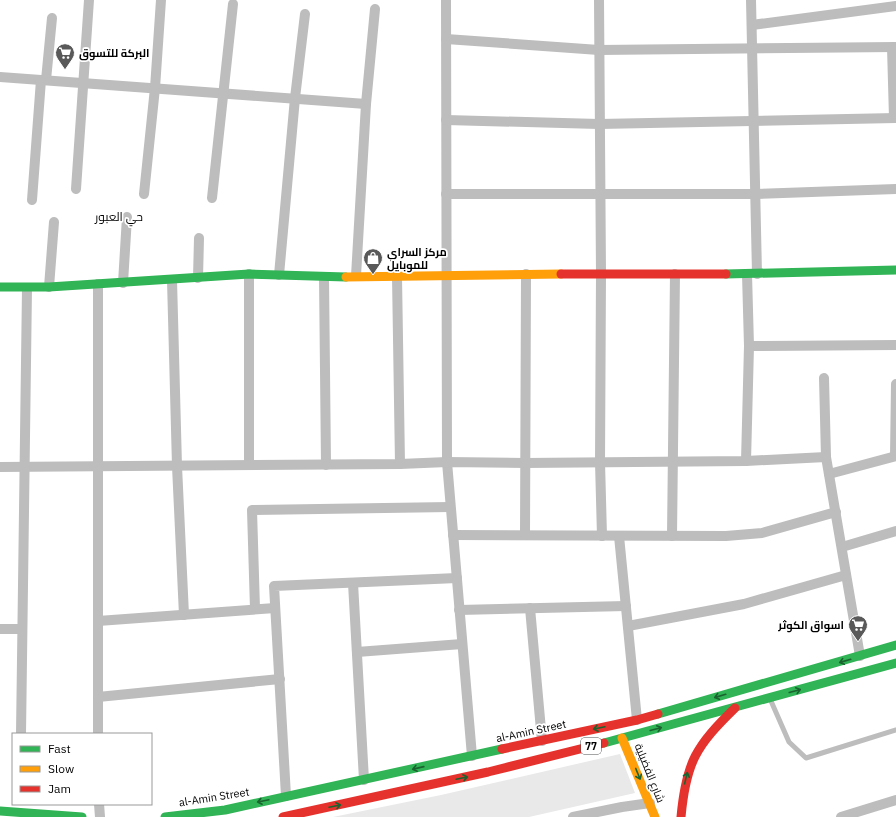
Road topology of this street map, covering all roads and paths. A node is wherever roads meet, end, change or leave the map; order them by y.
1 (89, 0) edge
2 (161, 0) edge
3 (446, 0) edge
4 (598, 0) edge
5 (751, 0) edge
6 (233, 4) dead end
7 (896, 6) edge
8 (375, 9) dead end
9 (305, 14) dead end
10 (52, 18) dead end
11 (752, 25) junction
12 (446, 39) junction
13 (894, 47) edge
14 (752, 49) junction
15 (599, 50) junction
16 (0, 76) edge
17 (44, 80) junction
18 (83, 83) junction
19 (155, 88) junction
20 (223, 93) junction
21 (295, 98) junction
22 (366, 104) junction
23 (895, 118) edge
24 (446, 120) junction
25 (754, 122) junction
26 (599, 124) junction
27 (76, 189) dead end
28 (896, 189) edge
29 (144, 194) dead end
30 (446, 194) junction
31 (755, 194) junction
32 (600, 195) junction
33 (212, 198) dead end
34 (32, 200) dead end
35 (127, 217) dead end
36 (54, 222) dead end
37 (199, 238) dead end
38 (896, 270) edge
39 (249, 274) junction
40 (526, 274) junction
41 (601, 274) junction
42 (675, 274) junction
43 (752, 274) junction
44 (279, 275) junction
45 (446, 275) junction
46 (356, 276) junction
47 (397, 276) junction
48 (324, 277) junction
49 (198, 278) junction
50 (172, 280) junction
51 (123, 283) junction
52 (98, 284) junction
53 (0, 287) edge
54 (49, 287) junction
55 (27, 288) junction
56 (896, 344) edge
57 (750, 346) junction
58 (824, 378) dead end
59 (896, 384) edge
60 (896, 456) edge
61 (826, 457) junction
62 (746, 461) junction
63 (446, 462) junction
64 (600, 462) junction
65 (673, 462) junction
66 (525, 463) junction
67 (326, 464) junction
68 (400, 464) junction
69 (249, 465) junction
70 (98, 466) junction
71 (177, 466) junction
72 (0, 467) edge
73 (25, 467) junction
74 (829, 474) junction
75 (450, 507) junction
76 (836, 512) junction
77 (896, 531) edge
78 (453, 535) junction
79 (525, 535) junction
80 (602, 536) junction
81 (619, 536) junction
82 (672, 536) junction
83 (842, 547) junction
84 (846, 575) junction
85 (457, 578) junction
86 (354, 583) junction
87 (626, 606) junction
88 (276, 608) junction
89 (530, 608) junction
90 (255, 609) junction
91 (459, 610) junction
92 (184, 615) junction
93 (98, 622) junction
94 (628, 626) junction
95 (0, 629) edge
96 (22, 629) junction
97 (462, 644) junction
98 (896, 646) edge
99 (357, 652) junction
100 (860, 656) junction
101 (896, 663) edge
102 (280, 680) junction
103 (98, 696) junction
104 (770, 698) junction
105 (735, 708) junction
106 (638, 720) junction
107 (896, 730) edge
108 (21, 733) edge
109 (98, 733) edge
110 (641, 733) junction
111 (622, 738) junction
112 (542, 740) junction
113 (472, 756) junction
114 (364, 780) junction
115 (286, 796) junction
116 (896, 800) edge
117 (650, 803) junction
118 (99, 805) edge
119 (20, 808) edge
120 (0, 811) edge
121 (82, 817) edge
122 (100, 817) edge
123 (165, 817) edge
124 (284, 817) edge
125 (573, 817) edge
126 (654, 817) edge
127 (681, 817) edge
128 (841, 817) edge

1 - 18 street
2 - 19 street
3 - 12 street
4 - 15 street
5 - 11 street
6 - 20 street
7 - 11 street
8 - 22 street
9 - 21 street
10 - 17 street
11 - 14 street
12 - 15 street
12 - 24 street
13 - 14 street
13 - 23 street
14 - 15 street
14 - 25 street
15 - 26 street
16 - 17 street
17 - 18 street
17 - 34 street
18 - 19 street
18 - 27 street
19 - 20 street
19 - 29 street
20 - 21 street
20 - 33 street
21 - 22 street
21 - 44 street
22 - 46 street
23 - 25 street
24 - 26 street
24 - 30 street
25 - 26 street
25 - 31 street
26 - 32 street
28 - 31 street
30 - 32 street
30 - 45 street
31 - 32 street
31 - 43 street
32 - 41 street
35 - 51 street
36 - 54 street
37 - 49 street
38 - 43 main road
39 - 44 main road
39 - 49 main road
39 - 69 street
40 - 41 main road
40 - 45 main road
40 - 66 street
41 - 42 main road
41 - 64 street
42 - 43 main road
42 - 65 street
43 - 57 street
44 - 48 main road
45 - 47 main road
45 - 63 street
46 - 47 main road
46 - 48 main road
47 - 68 street
48 - 67 street
49 - 50 main road
50 - 51 main road
50 - 71 street
51 - 52 main road
52 - 54 main road
52 - 70 street
53 - 55 main road
54 - 55 main road
55 - 73 street
56 - 57 street
57 - 62 street
58 - 61 street
59 - 60 street
60 - 74 street
61 - 62 street
61 - 74 street
62 - 65 street
63 - 66 street
63 - 68 street
63 - 75 street
64 - 65 street
64 - 66 street
64 - 80 street
65 - 82 street
66 - 79 street
67 - 68 street
67 - 69 street
69 - 71 street
70 - 71 street
70 - 73 street
70 - 93 street
71 - 92 street
72 - 73 street
73 - 96 street
74 - 76 street
75 - 78 street
75 - 90 street
76 - 82 street
76 - 83 street
77 - 83 street
78 - 79 street
78 - 85 street
79 - 80 street
80 - 81 street
81 - 82 street
81 - 87 street
83 - 84 street
84 - 94 street
84 - 100 street
85 - 86 street
85 - 91 street
86 - 88 street
86 - 99 street
87 - 89 street
87 - 94 street
88 - 90 street
88 - 102 street
89 - 91 street
89 - 112 street
90 - 92 street
91 - 97 street
92 - 93 street
93 - 103 street
94 - 106 street
95 - 96 street
96 - 108 street
97 - 99 street
97 - 113 street
98 - 100 main road, al-Amin Street / 77
99 - 114 street
100 -> 106 main road, al-Amin Street / 77
104 -> 101 main road, 77
102 - 103 street
102 - 115 street
103 - 109 street
104 - 105 main road, 77
104 - 107 lane
110 -> 105 main road, 77
127 -> 105 main road, شارع الفضيلية
106 - 110 main road
106 -> 112 main road, al-Amin Street / 77
110 - 111 main road, 77
111 -> 117 main road, شارع الفضيلية
124 -> 111 main road, 77
112 - 113 main road, al-Amin Street / 77
113 -> 114 main road, al-Amin Street / 77
114 - 115 main road, al-Amin Street / 77
115 -> 123 main road, al-Amin Street / 77
116 - 128 street
117 - 125 street
117 - 126 main road, شارع الفضيلية
118 - 122 street
119 - 120 main road
119 - 121 main road

